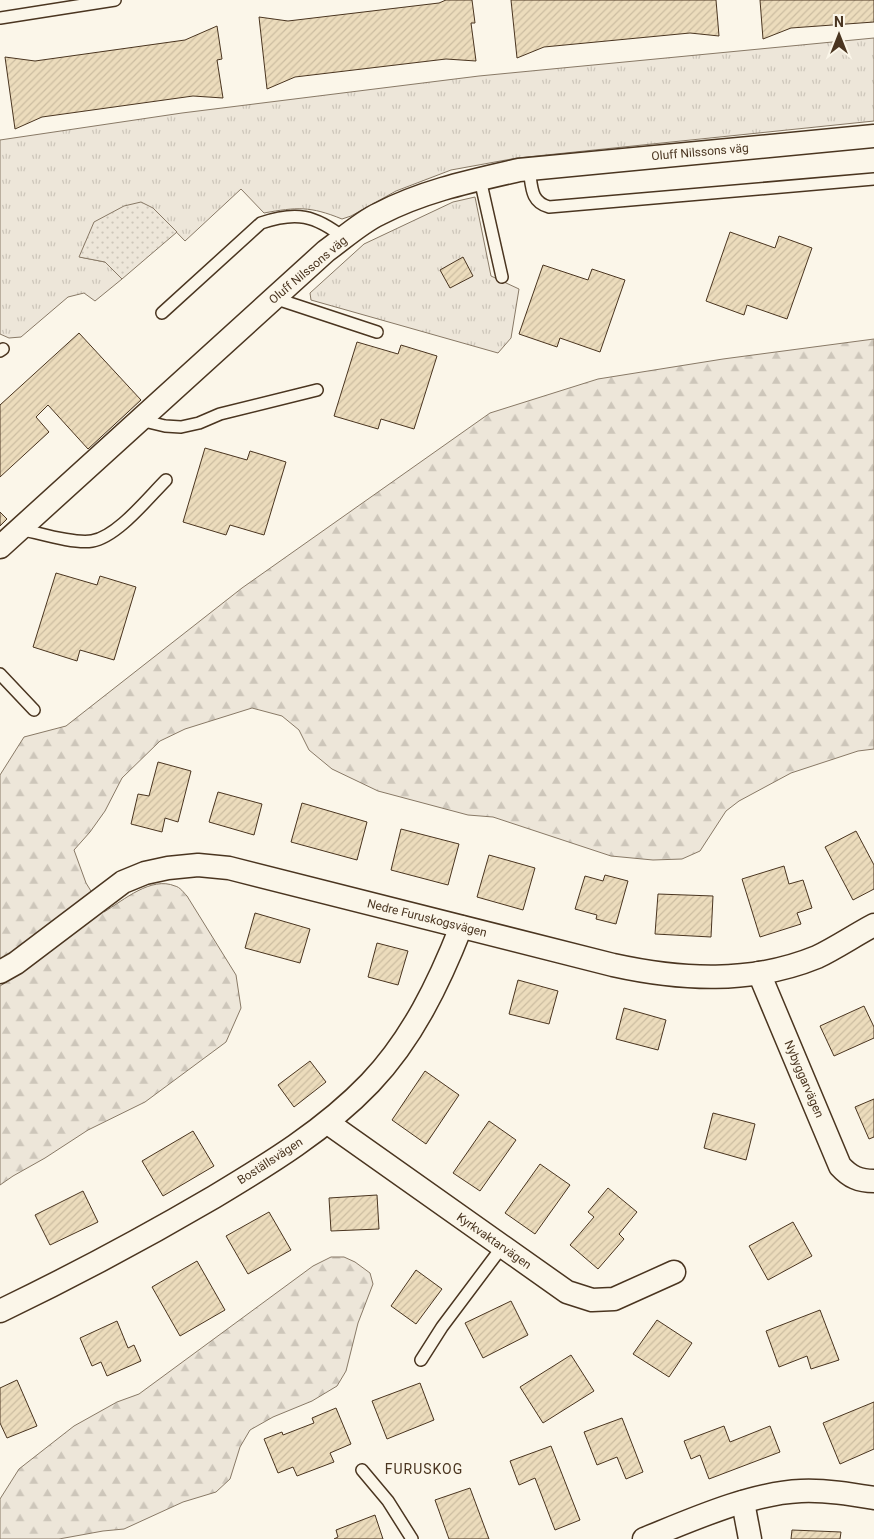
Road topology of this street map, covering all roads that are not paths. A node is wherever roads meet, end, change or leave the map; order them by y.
1 (115, 0) edge
2 (0, 18) edge
3 (874, 136) edge
4 (529, 169) junction
5 (480, 179) junction
6 (874, 179) edge
7 (344, 238) junction
8 (502, 277) dead end
9 (274, 298) junction
10 (162, 313) dead end
11 (377, 332) dead end
12 (317, 390) dead end
13 (140, 420) junction
14 (166, 480) dead end
15 (20, 529) junction
16 (0, 547) edge
17 (0, 674) edge
18 (34, 710) dead end
19 (874, 925) edge
20 (461, 927) junction
21 (0, 972) edge
22 (759, 973) junction
23 (328, 1123) junction
24 (865, 1180) edge
25 (502, 1247) junction
26 (674, 1272) dead end
27 (0, 1311) edge
28 (421, 1360) dead end
29 (362, 1470) dead end
30 (874, 1498) edge
31 (743, 1502) junction
32 (412, 1539) edge
33 (644, 1539) edge
34 (750, 1539) edge

1 - 2 lane
3 - 4 street, Oluff Nilssons väg
4 - 5 street, Oluff Nilssons väg
4 - 6 lane
5 - 7 street, Oluff Nilssons väg
5 - 8 lane
7 - 9 street, Oluff Nilssons väg
7 - 10 lane
9 - 11 lane
9 - 13 street, Oluff Nilssons väg
12 - 13 lane
13 - 15 street, Oluff Nilssons väg
14 - 15 lane
15 - 16 street, Oluff Nilssons väg
17 - 18 lane
19 - 22 street, Nedre Furuskogsvägen
20 - 21 street, Nedre Furuskogsvägen
20 - 22 street, Nedre Furuskogsvägen
20 - 23 street, Boställsvägen
22 - 24 street, Nybyggarvägen
23 - 25 street, Kyrkvaktarvägen
23 - 27 street, Boställsvägen
25 - 26 street, Kyrkvaktarvägen
25 - 28 lane
29 - 32 lane
30 - 31 street
31 - 33 street
31 - 34 street

